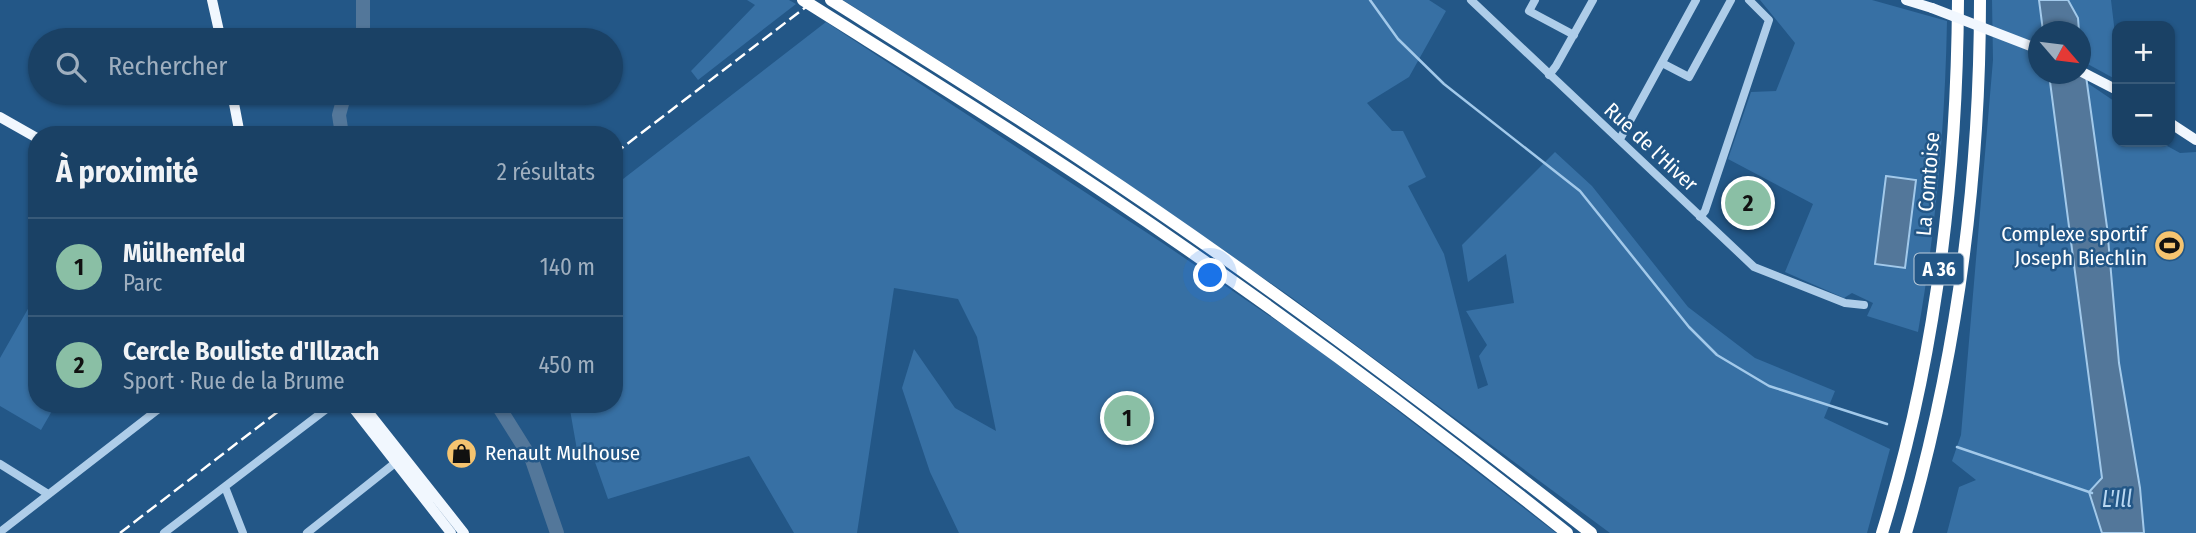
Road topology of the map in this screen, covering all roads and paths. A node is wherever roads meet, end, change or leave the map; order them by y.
1 (212, 0) edge
2 (803, 0) edge
3 (831, 0) edge
4 (1471, 0) edge
5 (1535, 0) edge
6 (1593, 0) edge
7 (1696, 0) edge
8 (1731, 0) edge
9 (1749, 0) edge
10 (1906, 0) edge
11 (1958, 0) edge
12 (1980, 0) edge
13 (218, 28) edge
14 (1574, 35) junction
15 (2028, 46) edge
16 (1662, 62) junction
17 (1549, 75) junction
18 (2091, 76) edge
19 (2112, 87) edge
20 (234, 105) edge
21 (0, 117) edge
22 (238, 126) edge
23 (2175, 126) edge
24 (28, 133) edge
25 (1620, 139) junction
26 (2196, 140) edge
27 (1700, 217) junction
28 (1864, 305) dead end
29 (153, 413) edge
30 (321, 413) edge
31 (359, 413) edge
32 (368, 413) edge
33 (399, 460) junction
34 (0, 464) edge
35 (225, 487) junction
36 (48, 494) junction
37 (0, 532) edge
38 (164, 533) edge
39 (243, 533) edge
40 (307, 533) edge
41 (452, 533) edge
42 (464, 533) edge
43 (1567, 533) edge
44 (1591, 533) edge
45 (1882, 533) edge
46 (1906, 533) edge

1 - 13 main road
2 - 43 highway
3 - 44 highway
4 - 17 street, Rue de l'Hiver
5 - 14 street
6 - 14 street
7 - 16 street
8 - 16 street
9 - 27 street
10 - 15 main road, bridge
11 - 45 highway, La Comtoise / A 36
12 - 46 highway, La Comtoise / A 36
14 - 17 street
16 - 25 street
17 - 25 street, Rue de l'Hiver
18 - 19 main road
20 - 22 main road
21 - 24 main road
23 - 26 main road
25 - 27 street, Rue de l'Hiver
27 - 28 street, Rue de l'Hiver
29 - 36 street
30 - 35 street
31 - 33 main road
32 - 33 main road
33 - 40 street
33 - 41 main road
33 - 42 main road
34 - 36 street
35 - 38 street
35 - 39 street
36 - 37 street

